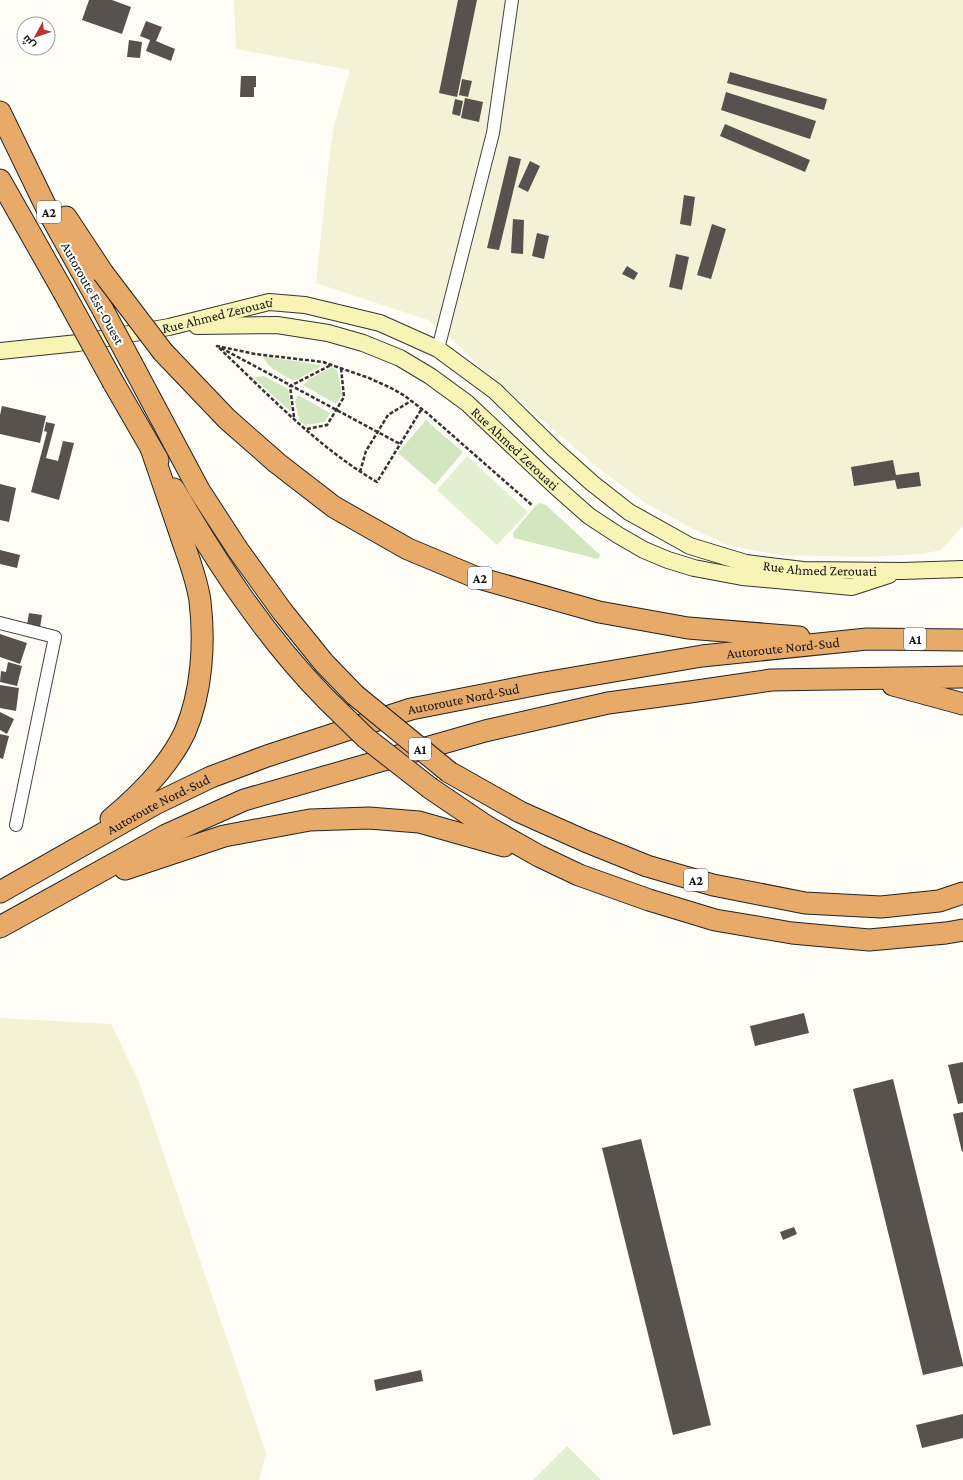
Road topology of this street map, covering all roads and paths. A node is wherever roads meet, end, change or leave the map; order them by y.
1 (512, 0) edge
2 (0, 112) edge
3 (0, 180) edge
4 (169, 327) junction
5 (217, 346) junction
6 (438, 349) junction
7 (0, 351) edge
8 (331, 365) junction
9 (341, 368) junction
10 (290, 386) junction
11 (412, 401) junction
12 (336, 410) junction
13 (421, 410) junction
14 (294, 418) junction
15 (306, 430) junction
16 (377, 432) junction
17 (400, 444) junction
18 (151, 448) junction
19 (360, 472) junction
20 (533, 506) dead end
21 (961, 569) edge
22 (902, 571) junction
23 (0, 623) edge
24 (867, 639) junction
25 (963, 640) edge
26 (963, 677) edge
27 (871, 679) junction
28 (963, 704) edge
29 (16, 825) dead end
30 (68, 853) junction
31 (539, 856) junction
32 (70, 888) junction
33 (0, 892) edge
34 (963, 893) edge
35 (0, 927) edge
36 (963, 930) edge

1 - 6 street
2 - 24 highway, A2, bridge
2 - 34 highway, Autoroute Est-Ouest / A2, bridge
3 - 18 highway, Autoroute Est-Ouest / A2, bridge
4 - 6 main road, Rue Ahmed Zerouati
4 - 7 main road
4 - 22 main road, Rue Ahmed Zerouati
5 - 8 path
5 - 10 path
5 - 14 path
6 - 22 main road, Rue Ahmed Zerouati
8 - 9 path
8 - 10 path
9 - 11 path
9 - 12 path
10 - 12 path
10 - 14 path
11 - 13 path
11 - 16 path
12 - 15 path
12 - 16 path
13 - 17 path
13 - 20 path
14 - 15 path
15 - 19 path
16 - 17 path
16 - 19 path
17 - 19 path
18 - 30 highway
18 - 31 highway, bridge
21 - 22 main road, Rue Ahmed Zerouati
23 - 29 street
24 - 25 highway, Autoroute Nord-Sud / A1
24 - 30 highway, Autoroute Nord-Sud / A1
26 - 27 highway, A1
27 - 28 highway
27 - 32 highway, A1
30 - 33 highway, Autoroute Nord-Sud / A1
31 - 32 highway
31 - 36 highway
32 - 35 highway, A1

